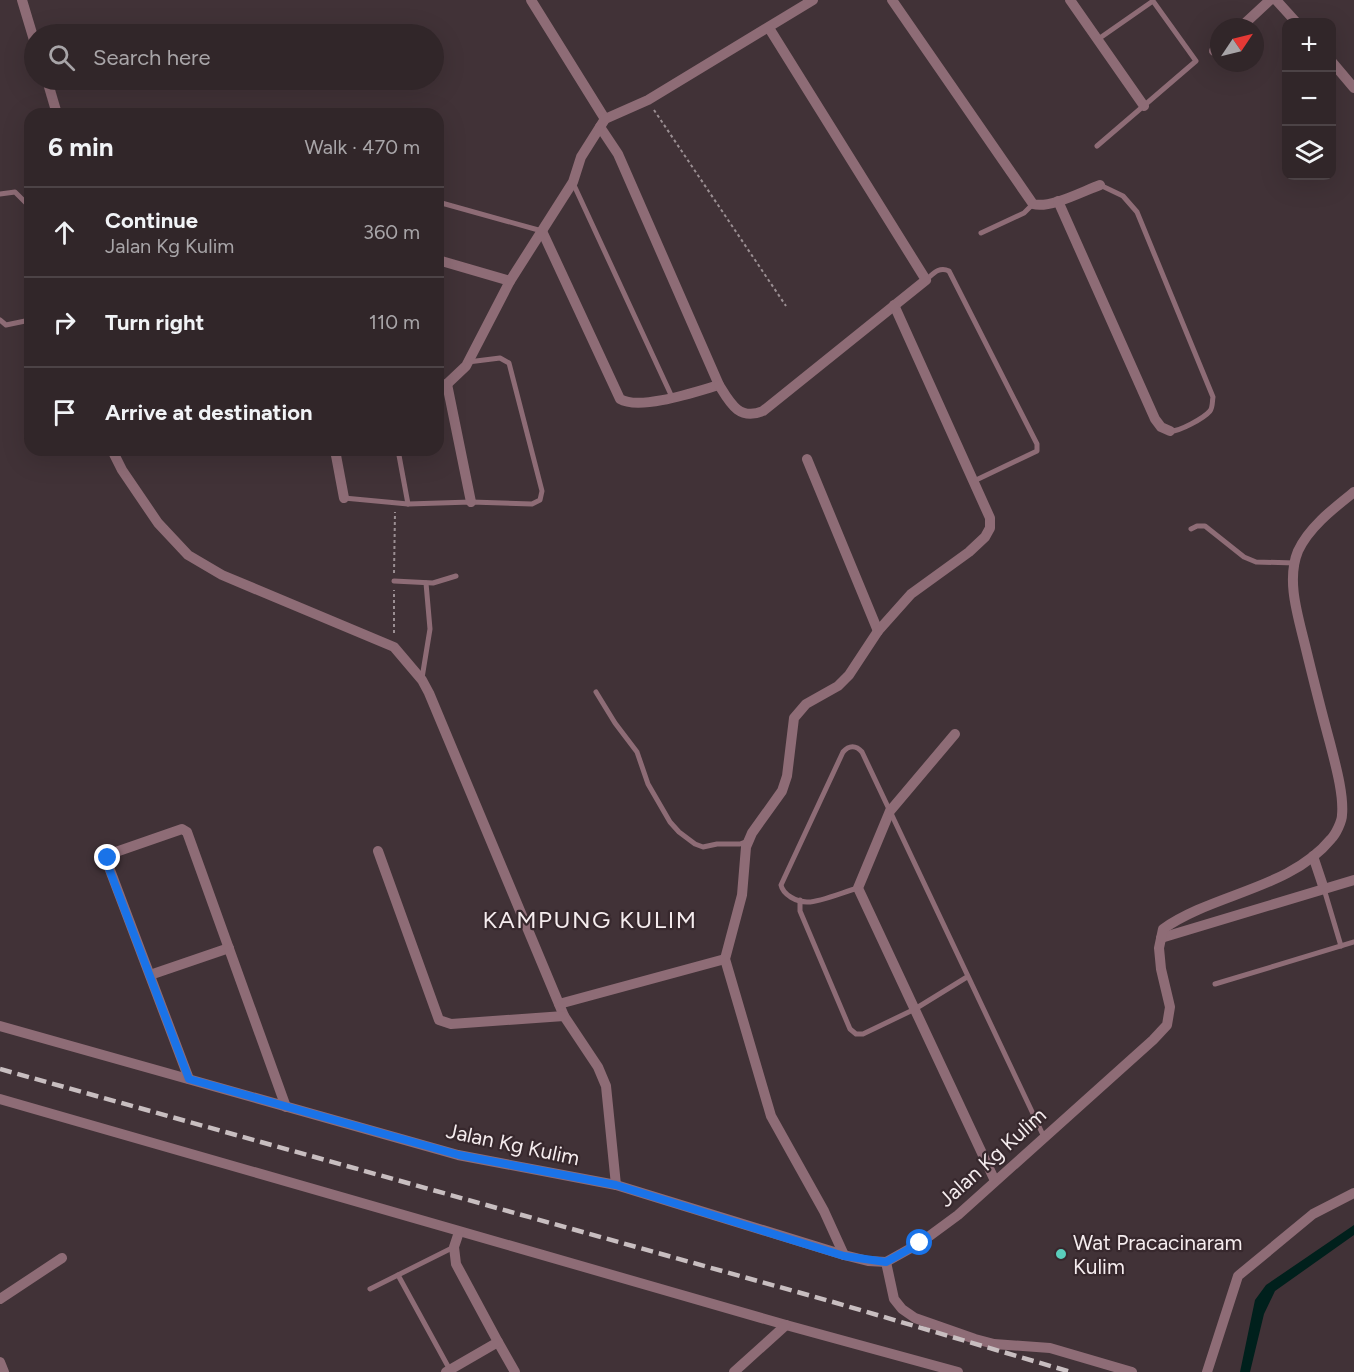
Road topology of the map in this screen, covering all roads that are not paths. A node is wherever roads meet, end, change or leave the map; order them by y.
1 (22, 0) edge
2 (531, 0) edge
3 (813, 0) edge
4 (892, 0) edge
5 (1070, 0) edge
6 (1270, 0) edge
7 (1276, 0) edge
8 (1251, 18) edge
9 (1292, 18) edge
10 (29, 24) edge
11 (769, 28) junction
12 (1098, 39) junction
13 (1336, 67) edge
14 (1354, 88) edge
15 (50, 90) edge
16 (1144, 106) junction
17 (55, 108) edge
18 (602, 123) junction
19 (1097, 146) dead end
20 (573, 182) junction
21 (1100, 185) joint
22 (0, 194) edge
23 (24, 201) edge
24 (1058, 201) junction
25 (444, 204) edge
26 (1033, 204) junction
27 (542, 231) junction
28 (981, 233) dead end
29 (444, 262) edge
30 (926, 280) junction
31 (510, 281) junction
32 (894, 305) junction
33 (0, 320) edge
34 (24, 322) edge
35 (468, 362) junction
36 (444, 383) edge
37 (719, 385) junction
38 (444, 393) edge
39 (673, 399) junction
40 (1170, 431) joint
41 (115, 456) edge
42 (336, 456) edge
43 (399, 456) edge
44 (807, 459) dead end
45 (973, 481) junction
46 (1354, 492) edge
47 (344, 498) joint
48 (471, 502) junction
49 (408, 504) junction
50 (1191, 529) dead end
51 (1295, 563) junction
52 (456, 576) dead end
53 (394, 581) dead end
54 (426, 583) junction
55 (878, 631) junction
56 (422, 680) junction
57 (596, 692) dead end
58 (956, 734) dead end
59 (890, 811) junction
60 (749, 840) junction
61 (378, 851) dead end
62 (1313, 856) junction
63 (1354, 879) edge
64 (858, 888) junction
65 (1324, 889) junction
66 (800, 900) junction
67 (1161, 938) junction
68 (1354, 942) edge
69 (1341, 946) junction
70 (229, 948) junction
71 (725, 959) junction
72 (150, 975) junction
73 (967, 977) junction
74 (1215, 984) dead end
75 (559, 1004) junction
76 (915, 1009) junction
77 (564, 1016) junction
78 (0, 1026) edge
79 (189, 1079) junction
80 (0, 1099) edge
81 (286, 1107) junction
82 (1044, 1137) junction
83 (995, 1181) junction
84 (616, 1185) junction
85 (1354, 1193) edge
86 (459, 1232) junction
87 (454, 1247) junction
88 (844, 1256) junction
89 (62, 1258) dead end
90 (886, 1262) junction
91 (398, 1275) junction
92 (370, 1289) dead end
93 (0, 1299) edge
94 (786, 1325) junction
95 (498, 1342) junction
96 (0, 1362) edge
97 (448, 1371) edge
98 (4, 1372) edge
99 (514, 1372) edge
100 (734, 1372) edge
101 (958, 1372) edge
102 (1132, 1372) edge
103 (1207, 1372) edge

1 - 10 street
2 - 18 street
3 - 11 street
4 - 26 street
5 - 12 street
6 - 8 street
7 - 9 street
11 - 18 street
11 - 30 street
12 - 16 street
12 - 16 lane
13 - 14 street
15 - 17 street
16 - 19 lane
18 - 20 street
18 - 37 street
20 - 27 street
20 - 39 lane
21 - 24 street
21 - 40 lane
22 - 23 lane
24 - 26 street
24 - 40 street
25 - 27 lane
26 - 28 lane
27 - 31 street
27 - 39 street
29 - 31 street
30 - 32 street
30 - 45 lane
31 - 35 street
32 - 37 street
32 - 45 street
33 - 34 lane
35 - 36 street
35 - 48 lane
37 - 39 street
38 - 48 street
41 - 56 street
42 - 47 street
43 - 49 lane
44 - 55 street
45 - 55 street
46 - 51 street
47 - 49 lane
48 - 49 lane
50 - 51 lane
51 - 62 street
52 - 54 lane
53 - 54 lane
54 - 56 lane
55 - 60 street
56 - 75 street
57 - 60 lane
58 - 59 street
59 - 64 street
59 - 66 lane
59 - 73 lane
60 - 71 street
61 - 77 street
62 - 65 street
62 - 67 street
63 - 65 street
64 - 66 lane
64 - 76 street
65 - 67 street
65 - 69 lane
66 - 76 lane
67 - 82 street, Jalan Kg Kulim
68 - 69 lane
69 - 74 lane
70 - 72 street
70 - 72 street
70 - 81 street
71 - 75 street
71 - 88 street
72 - 79 street
73 - 76 lane
73 - 82 lane
75 - 77 street
76 - 83 street
77 - 84 street
78 - 79 street, Jalan Kg Kulim
79 - 81 street, Jalan Kg Kulim
80 - 86 street
81 - 84 street, Jalan Kg Kulim
82 - 83 street, Jalan Kg Kulim
83 - 90 street, Jalan Kg Kulim
84 - 88 street, Jalan Kg Kulim
85 - 103 street
86 - 87 street
86 - 94 street
87 - 91 lane
87 - 95 street
88 - 90 street, Jalan Kg Kulim
89 - 93 street
90 - 102 street
91 - 92 lane
91 - 97 lane
94 - 100 street
94 - 101 street
95 - 97 street
95 - 99 street
96 - 98 street

